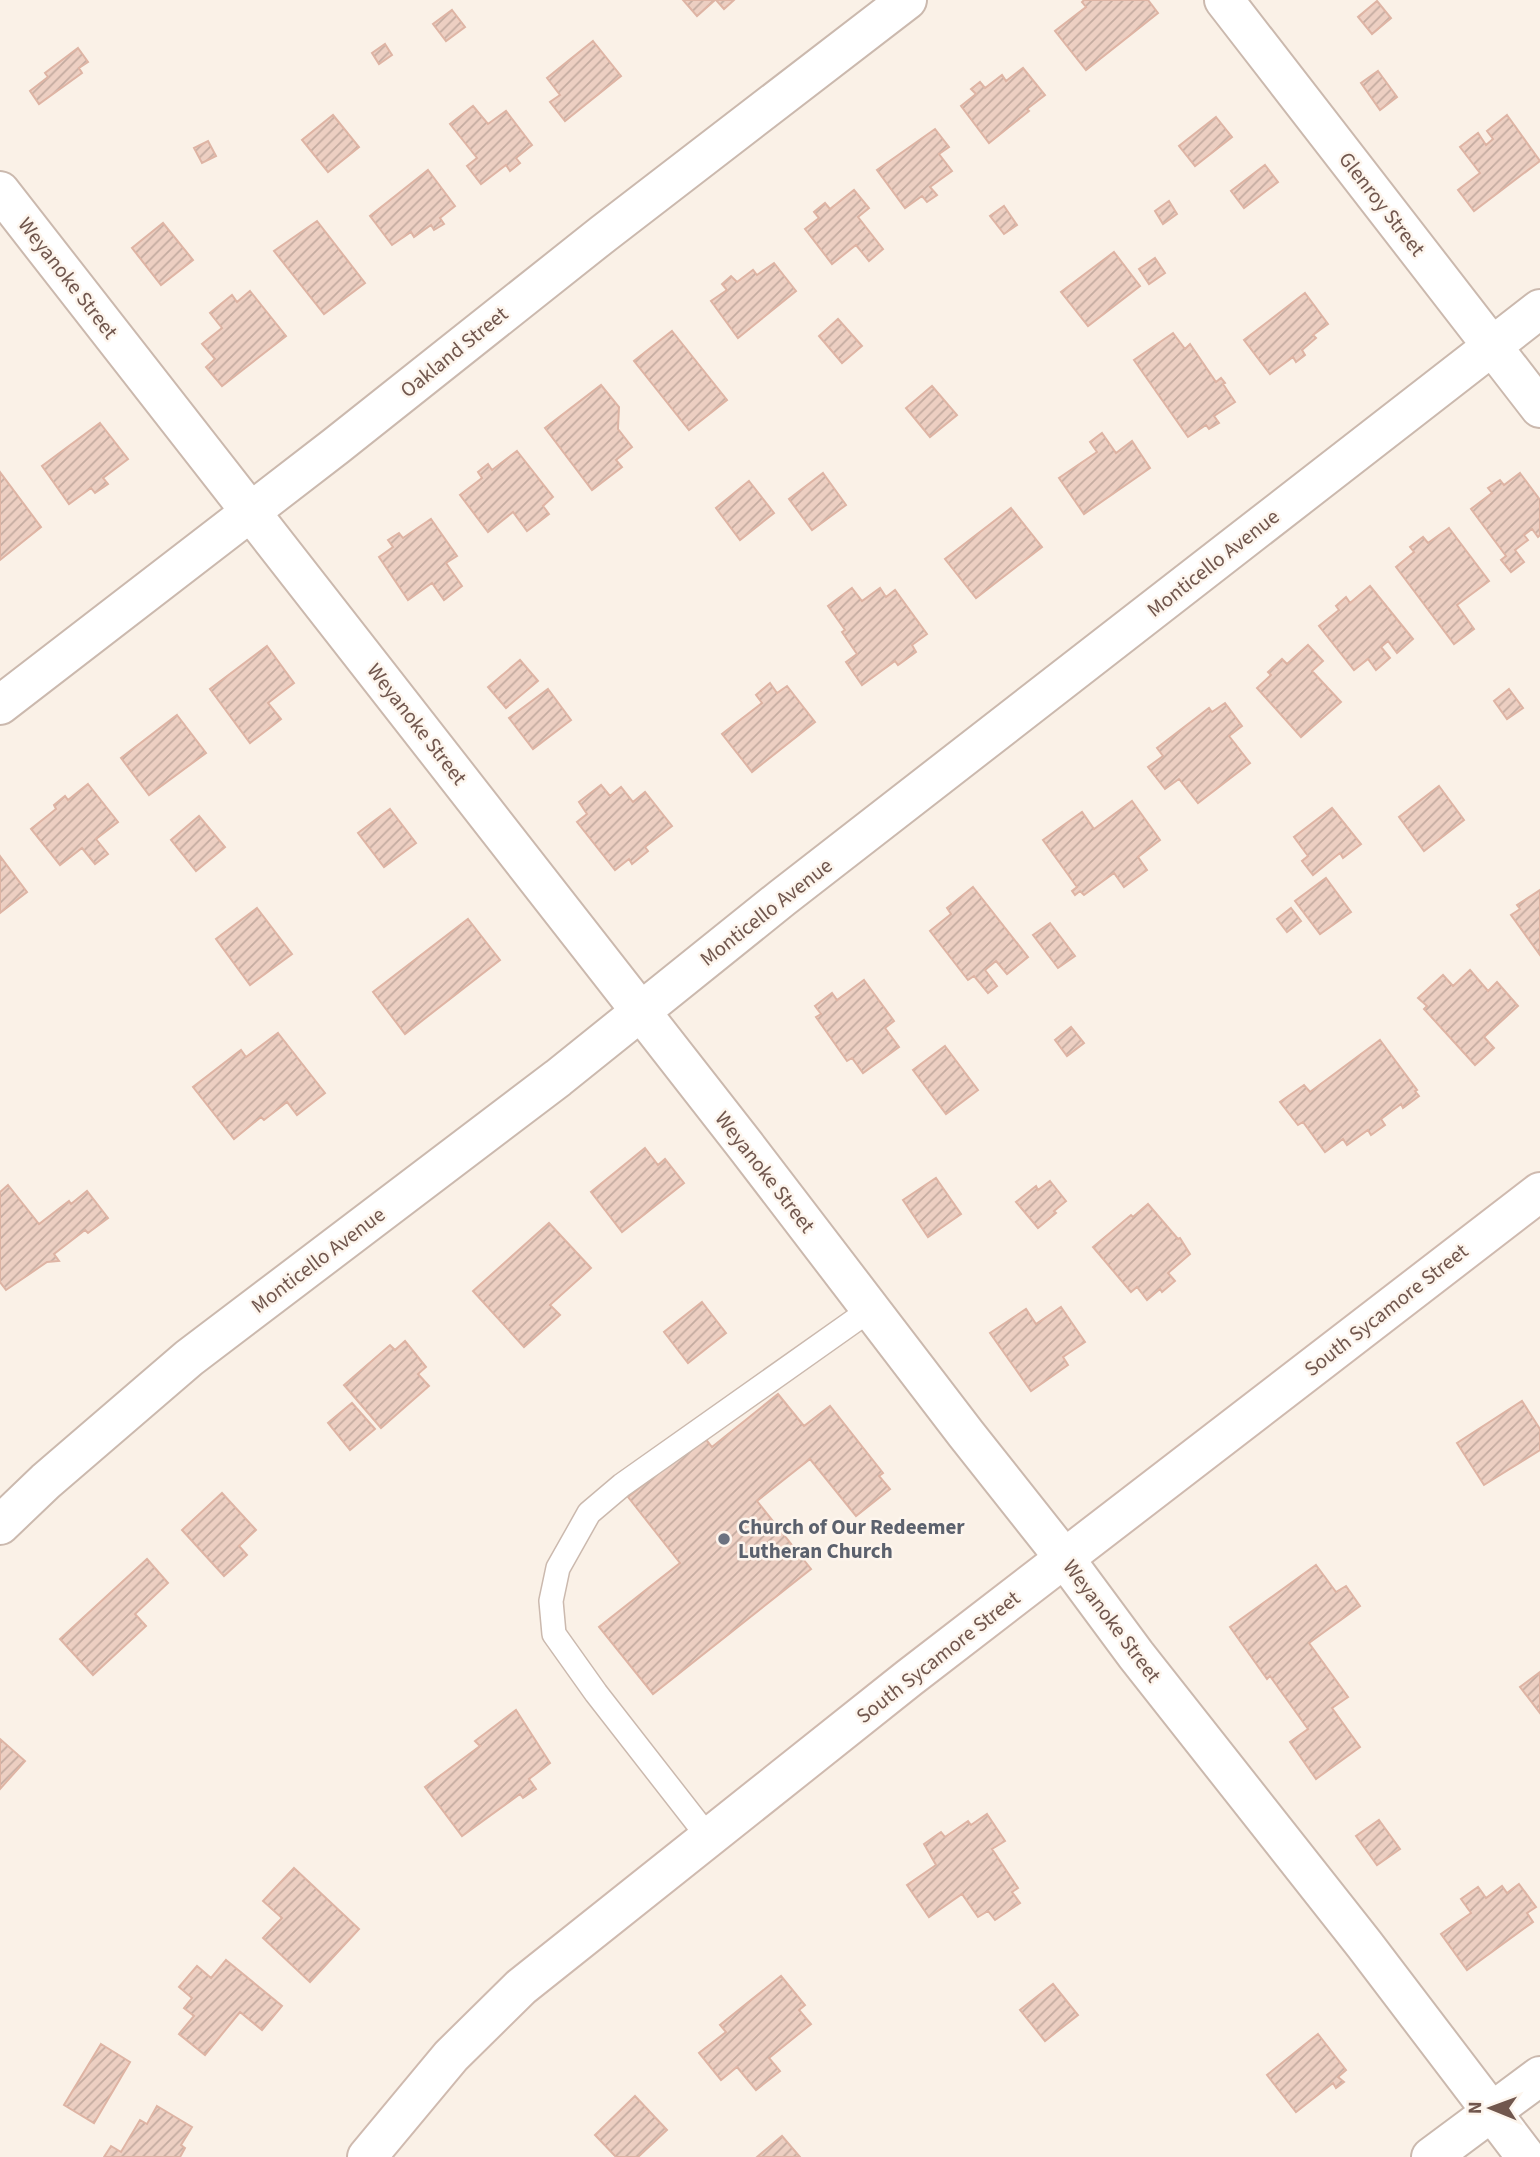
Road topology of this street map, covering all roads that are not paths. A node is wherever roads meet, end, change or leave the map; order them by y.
1 (908, 0) edge
2 (1224, 0) edge
3 (0, 191) edge
4 (1540, 309) edge
5 (1492, 346) junction
6 (1540, 408) edge
7 (251, 511) junction
8 (0, 705) edge
9 (640, 1012) junction
10 (1540, 1192) edge
11 (871, 1309) junction
12 (0, 1525) edge
13 (1065, 1559) junction
14 (709, 1838) junction
15 (1540, 2076) edge
16 (1492, 2112) junction
17 (367, 2157) edge
18 (1431, 2157) edge
19 (1526, 2157) edge

1 - 7 street, Oakland Street
2 - 5 street, Glenroy Street
3 - 7 street, Weyanoke Street
4 - 5 street, Monticello Avenue
5 - 6 street, Glenroy Street
5 - 9 street, Monticello Avenue
7 - 8 street, Oakland Street
7 - 9 street, Weyanoke Street
9 - 11 street, Weyanoke Street
9 - 12 street, Monticello Avenue
10 - 13 street, South Sycamore Street
11 - 13 street, Weyanoke Street
11 - 14 lane
13 - 14 street, South Sycamore Street
13 - 16 street, Weyanoke Street
14 - 17 street, South Sycamore Street
15 - 16 street
16 - 18 street
16 - 19 street, Weyanoke Street

